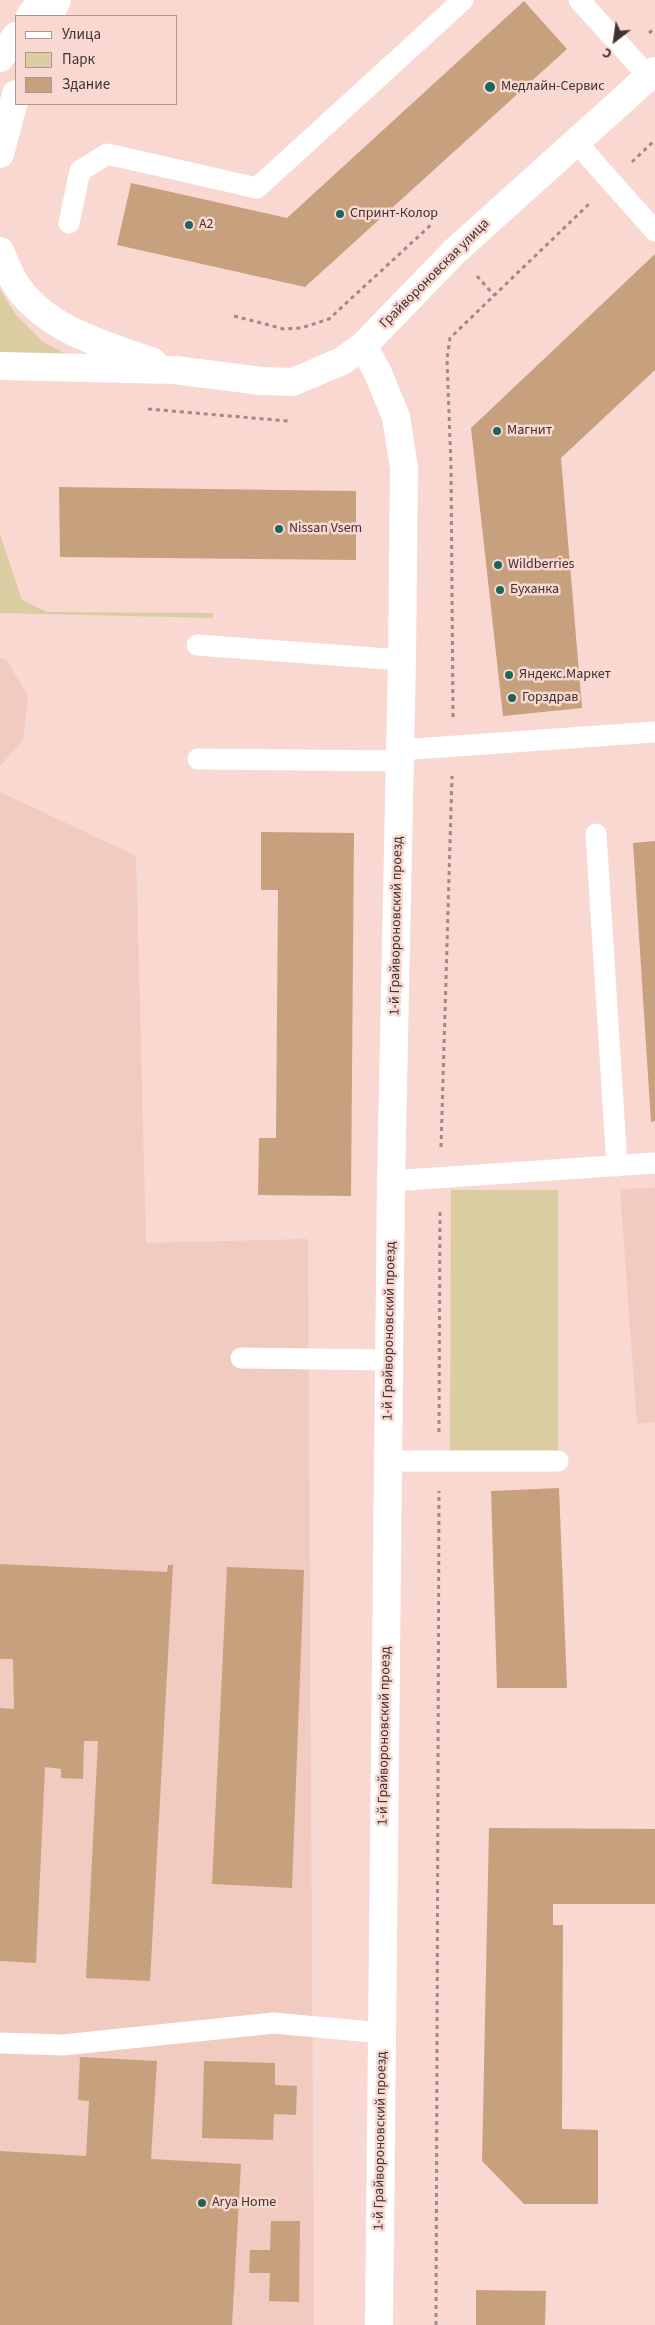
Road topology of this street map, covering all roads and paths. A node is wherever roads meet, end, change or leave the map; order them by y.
1 (42, 0) edge
2 (57, 0) edge
3 (463, 0) edge
4 (582, 1) edge
5 (31, 15) edge
6 (50, 15) edge
7 (655, 28) edge
8 (648, 34) dead end
9 (15, 37) edge
10 (0, 58) edge
11 (652, 74) edge
12 (15, 98) edge
13 (655, 140) edge
14 (576, 142) junction
15 (0, 154) edge
16 (612, 182) junction
17 (438, 219) dead end
18 (69, 223) dead end
19 (655, 231) edge
20 (0, 251) edge
21 (476, 275) dead end
22 (494, 295) junction
23 (234, 316) dead end
24 (363, 346) junction
25 (0, 366) edge
26 (175, 370) junction
27 (148, 409) dead end
28 (288, 421) dead end
29 (197, 645) dead end
30 (402, 660) junction
31 (655, 732) edge
32 (453, 746) junction
33 (400, 756) junction
34 (198, 759) dead end
35 (596, 834) dead end
36 (655, 1163) edge
37 (617, 1166) junction
38 (440, 1177) junction
39 (391, 1181) junction
40 (242, 1358) dead end
41 (389, 1360) junction
42 (388, 1461) junction
43 (439, 1461) junction
44 (558, 1461) dead end
45 (382, 2033) junction
46 (0, 2043) edge
47 (379, 2325) edge
48 (436, 2325) edge

1 - 5 main road
2 - 6 main road
3 - 18 lane
4 - 11 lane
7 - 8 path
9 - 10 main road
11 - 14 main road, Грайвороновская улица
12 - 15 main road
13 - 16 path
14 - 16 lane
14 - 24 main road, Грайвороновская улица
16 - 19 lane
16 - 22 path
17 - 23 path
20 - 26 main road
21 - 22 path
22 - 32 path
24 - 26 main road, Грайвороновская улица
24 - 30 main road, 1-й Грайвороновский проезд
25 - 26 main road
27 - 28 path
29 - 30 lane
30 - 33 main road, 1-й Грайвороновский проезд
31 - 32 lane
32 - 33 lane
32 - 38 path
33 - 34 lane
33 - 39 main road, 1-й Грайвороновский проезд
35 - 37 lane
36 - 37 lane
37 - 38 lane
38 - 39 lane
38 - 43 path
39 - 41 main road, 1-й Грайвороновский проезд
40 - 41 lane
41 - 42 main road, 1-й Грайвороновский проезд
42 - 43 lane
42 - 45 main road, 1-й Грайвороновский проезд
43 - 44 lane
43 - 48 path
45 - 46 lane
45 - 47 main road, 1-й Грайвороновский проезд

